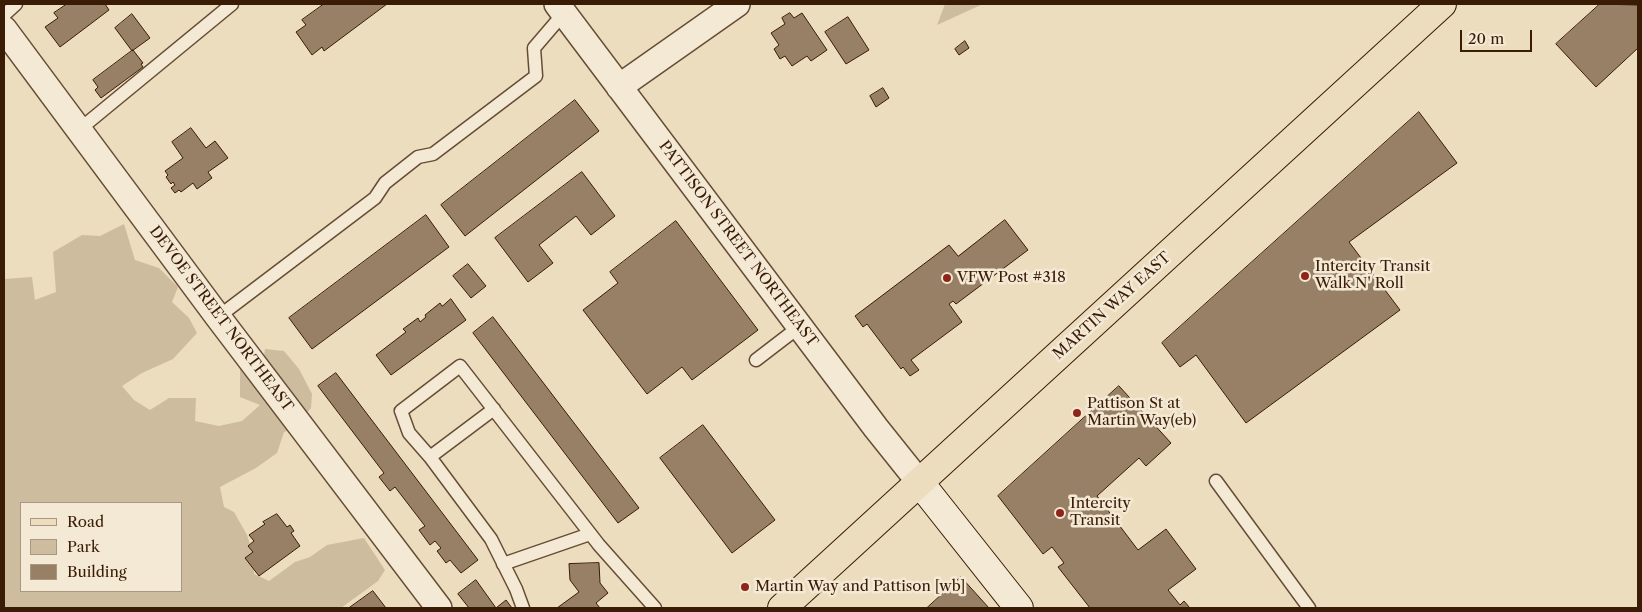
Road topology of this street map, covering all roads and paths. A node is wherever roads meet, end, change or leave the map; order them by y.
1 (16, 4) edge
2 (232, 4) edge
3 (737, 4) edge
4 (1442, 4) edge
5 (560, 8) edge
6 (4, 15) edge
7 (4, 29) edge
8 (619, 87) junction
9 (80, 129) junction
10 (218, 317) junction
11 (800, 326) junction
12 (756, 360) dead end
13 (494, 409) junction
14 (430, 457) junction
15 (1216, 481) dead end
16 (920, 483) junction
17 (590, 534) junction
18 (503, 564) junction
19 (439, 608) edge
20 (523, 608) edge
21 (655, 608) edge
22 (783, 608) edge
23 (1019, 608) edge
24 (1309, 608) edge

1 - 6 lane
2 - 9 lane
3 - 8 street
4 - 16 main road, MARTIN WAY EAST
5 - 8 street, PATTISON STREET NORTHEAST
5 - 10 lane
7 - 9 street, DEVOE STREET NORTHEAST
8 - 11 street, PATTISON STREET NORTHEAST
9 - 10 street, DEVOE STREET NORTHEAST
10 - 19 street, DEVOE STREET NORTHEAST
11 - 12 lane
11 - 16 street, PATTISON STREET NORTHEAST
13 - 14 lane
13 - 14 lane
13 - 17 lane
14 - 18 lane
15 - 24 lane
16 - 22 main road, MARTIN WAY EAST
16 - 23 street
17 - 18 lane
17 - 21 lane
18 - 20 lane

